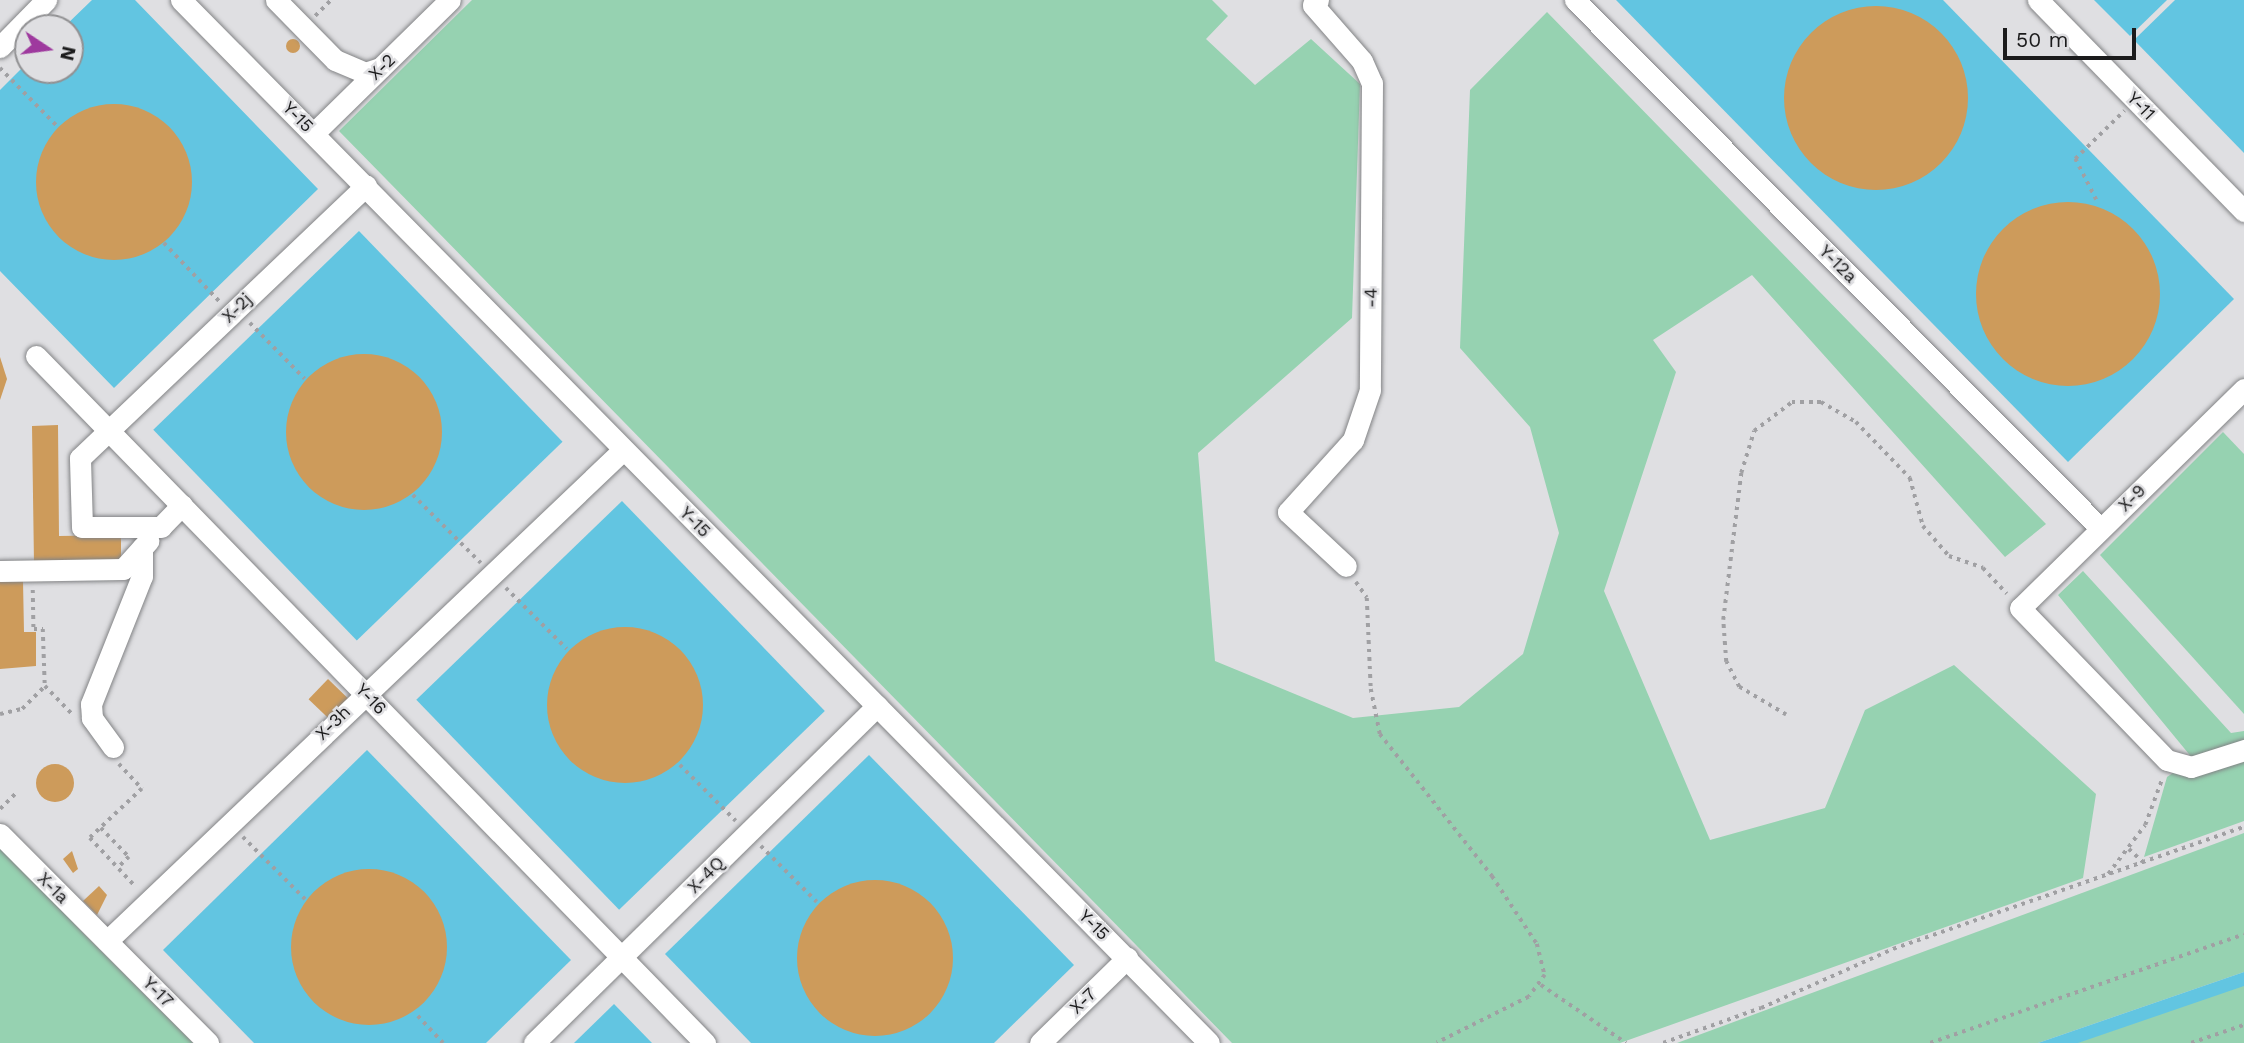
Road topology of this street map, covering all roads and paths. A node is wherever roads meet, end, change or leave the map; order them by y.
1 (46, 0) edge
2 (181, 0) edge
3 (276, 0) edge
4 (450, 0) edge
5 (1318, 0) edge
6 (1575, 0) edge
7 (2038, 0) edge
8 (0, 47) edge
9 (0, 68) edge
10 (380, 68) junction
11 (2136, 100) junction
12 (58, 126) dead end
13 (314, 133) junction
14 (366, 186) junction
15 (2096, 200) dead end
16 (2244, 211) edge
17 (164, 243) dead end
18 (234, 311) junction
19 (36, 356) dead end
20 (305, 379) dead end
21 (2244, 388) edge
22 (110, 430) junction
23 (623, 450) junction
24 (413, 495) dead end
25 (182, 505) junction
26 (161, 527) junction
27 (2101, 529) junction
28 (142, 548) junction
29 (1346, 566) joint
30 (0, 571) edge
31 (492, 573) junction
32 (2020, 608) junction
33 (567, 649) dead end
34 (45, 686) dead end
35 (365, 692) junction
36 (877, 706) junction
37 (0, 714) edge
38 (1786, 715) dead end
39 (114, 747) dead end
40 (2244, 750) edge
41 (2167, 760) junction
42 (680, 765) dead end
43 (15, 794) dead end
44 (0, 809) edge
45 (229, 823) junction
46 (2244, 827) edge
47 (101, 828) dead end
48 (748, 833) junction
49 (0, 834) edge
50 (90, 838) dead end
51 (2129, 849) junction
52 (2143, 862) junction
53 (118, 868) junction
54 (2107, 875) junction
55 (136, 887) dead end
56 (304, 899) dead end
57 (817, 902) dead end
58 (2244, 934) edge
59 (107, 941) junction
60 (623, 956) junction
61 (1127, 958) junction
62 (1541, 985) junction
63 (418, 1016) dead end
64 (2244, 1025) edge
65 (208, 1043) edge
66 (443, 1043) edge
67 (534, 1043) edge
68 (705, 1043) edge
69 (1040, 1043) edge
70 (1209, 1043) edge
71 (1437, 1043) edge
72 (1626, 1043) edge
73 (1663, 1043) edge
74 (1930, 1043) edge
75 (2190, 1043) edge

1 - 8 street
2 - 13 street, Y-15
3 - 10 street
4 - 10 street, X-2
5 - 29 street, -4
6 - 27 street, Y-12a
7 - 11 street, Y-11
9 - 12 path
10 - 13 street, X-2
11 - 15 path
11 - 16 street, Y-11
13 - 14 street, Y-15
14 - 18 street, X-2j
14 - 23 street, Y-15
17 - 18 path
18 - 20 path
18 - 22 street, X-2j
19 - 22 street, Y-16
21 - 27 street, X-9
22 - 25 street, Y-16
22 - 26 street, X-2j
23 - 31 street, X-3h
23 - 36 street, Y-15
24 - 31 path
25 - 26 street
25 - 35 street, Y-16
26 - 28 street
27 - 32 street, X-9
28 - 30 street
28 - 39 street
29 - 62 path
31 - 33 path
31 - 35 street, X-3h
32 - 38 path
32 - 41 street
34 - 37 path
35 - 45 street, X-3h
35 - 60 street, Y-16
36 - 48 street, X-4Q
36 - 61 street, Y-15
40 - 41 street
41 - 51 path
42 - 48 path
43 - 44 path
45 - 56 path
45 - 59 street, X-3h
46 - 52 path
47 - 53 path
48 - 57 path
48 - 60 street, X-4Q
49 - 59 street, X-1a
50 - 53 path
51 - 52 path
51 - 54 path
52 - 54 path
53 - 55 path
54 - 73 path
58 - 74 path
59 - 65 street, Y-17
60 - 67 street, X-4Q
60 - 68 street, Y-16
61 - 69 street, X-7
61 - 70 street, Y-15
62 - 71 path
62 - 72 path
63 - 66 path
64 - 75 path

